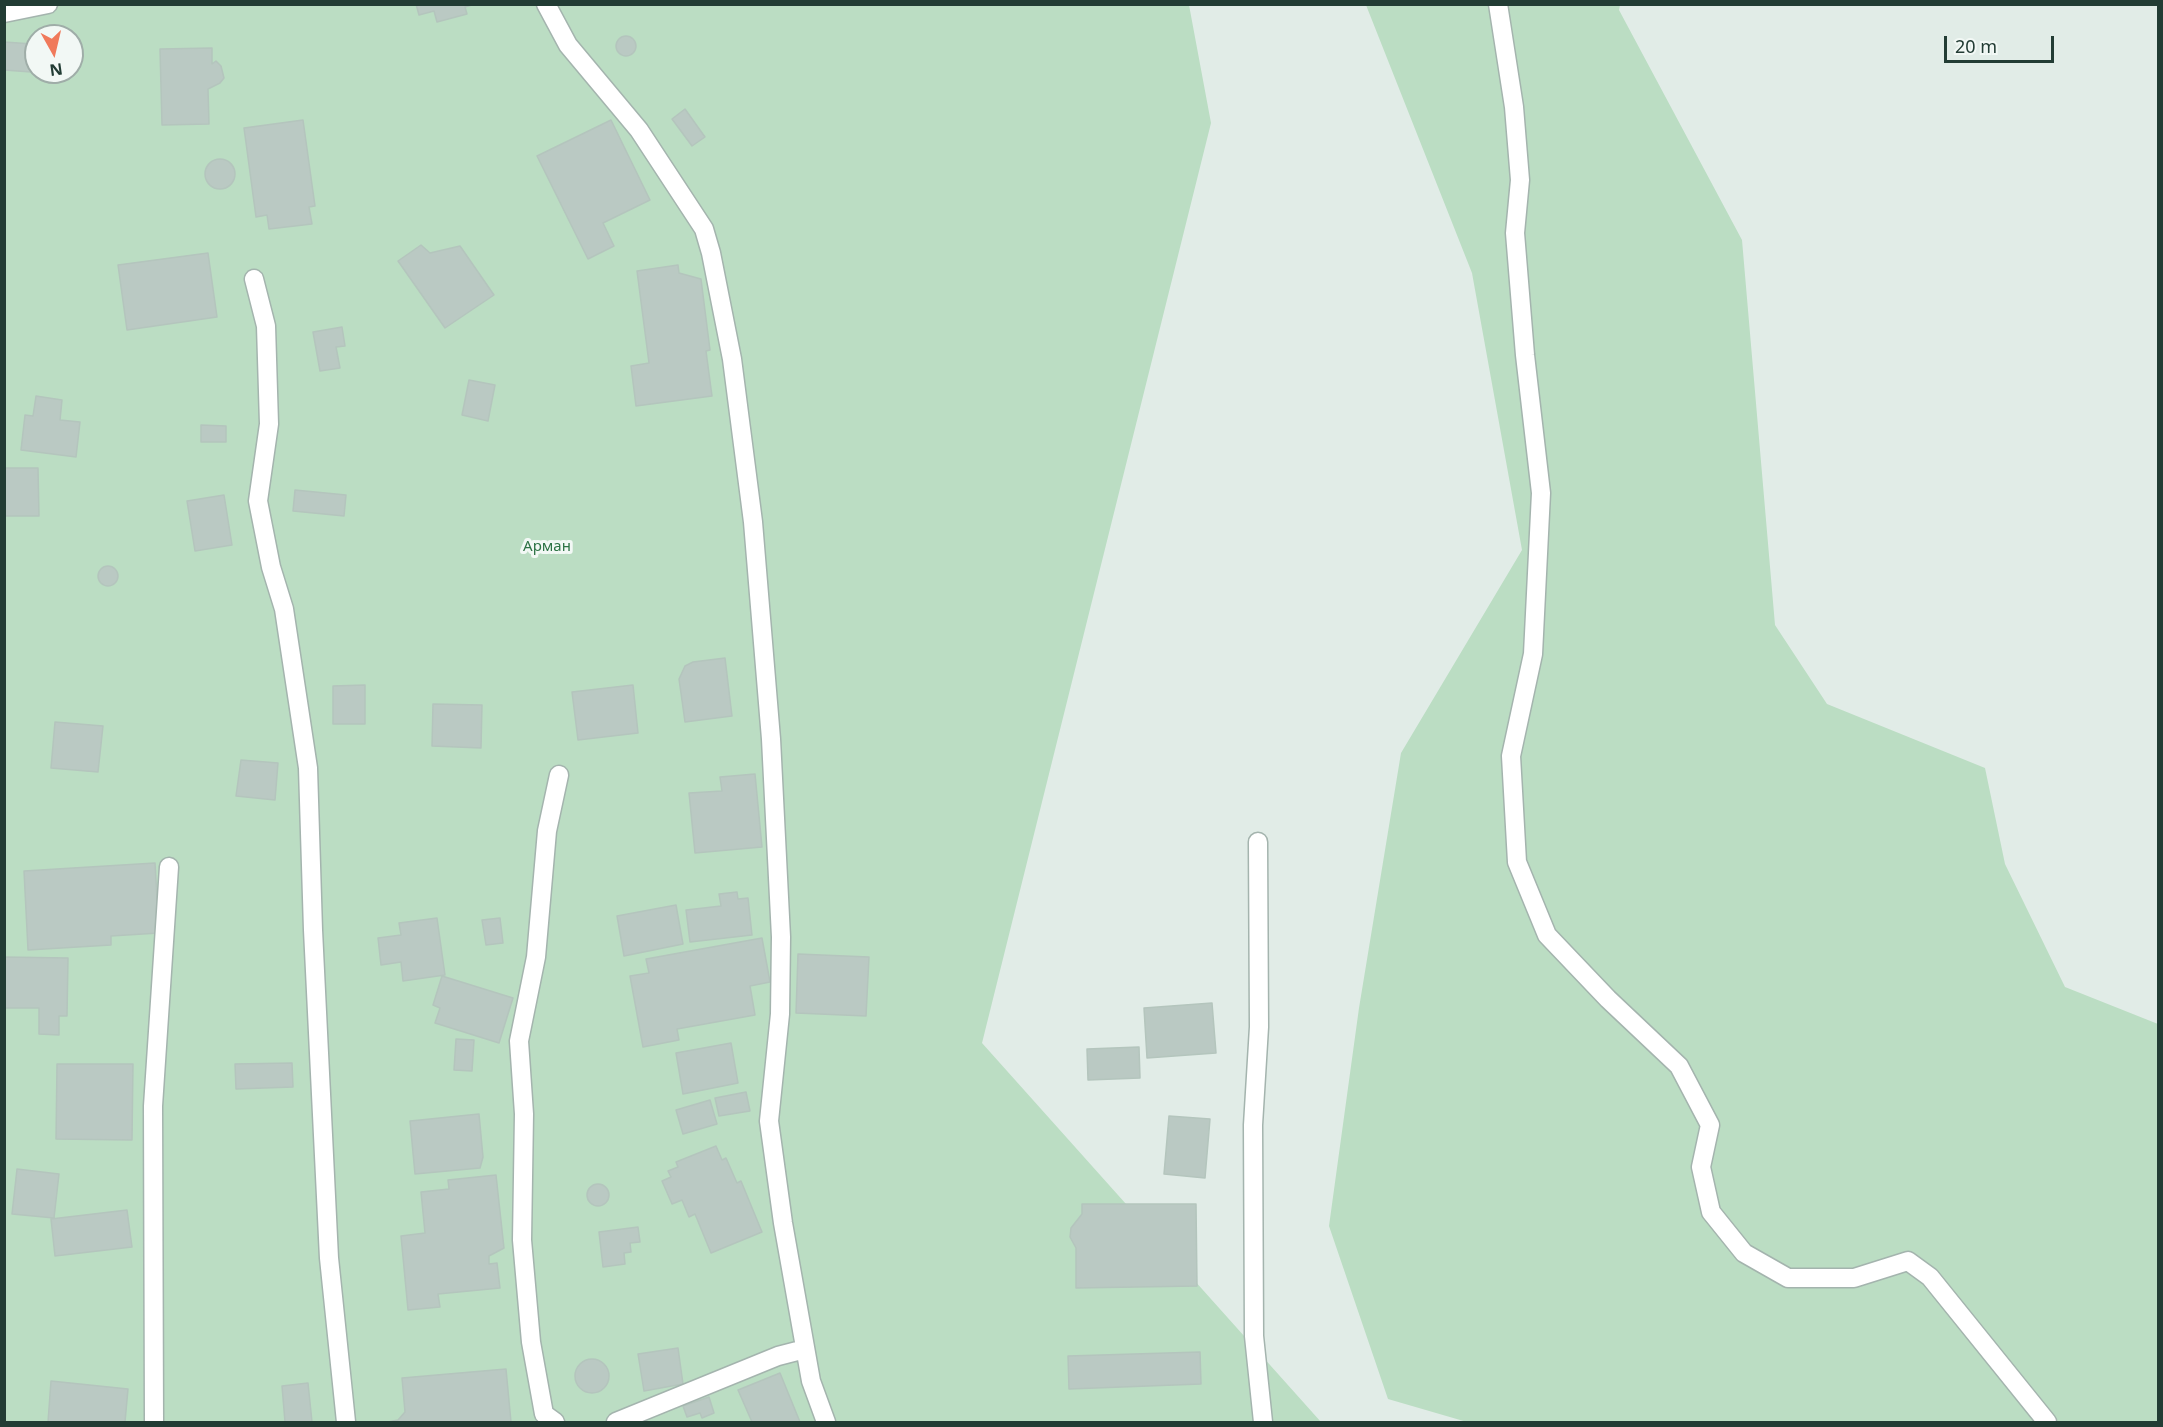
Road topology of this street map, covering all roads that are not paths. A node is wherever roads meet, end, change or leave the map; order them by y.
1 (48, 4) edge
2 (546, 4) edge
3 (1498, 4) edge
4 (4, 13) edge
5 (254, 279) dead end
6 (559, 775) dead end
7 (1258, 842) dead end
8 (169, 867) dead end
9 (806, 1349) junction
10 (154, 1422) edge
11 (346, 1422) edge
12 (555, 1422) edge
13 (616, 1422) edge
14 (826, 1422) edge
15 (1263, 1422) edge
16 (2047, 1422) edge

1 - 4 street
2 - 9 street
3 - 16 street
5 - 11 street
6 - 12 street
7 - 15 street
8 - 10 street
9 - 13 street
9 - 14 street

